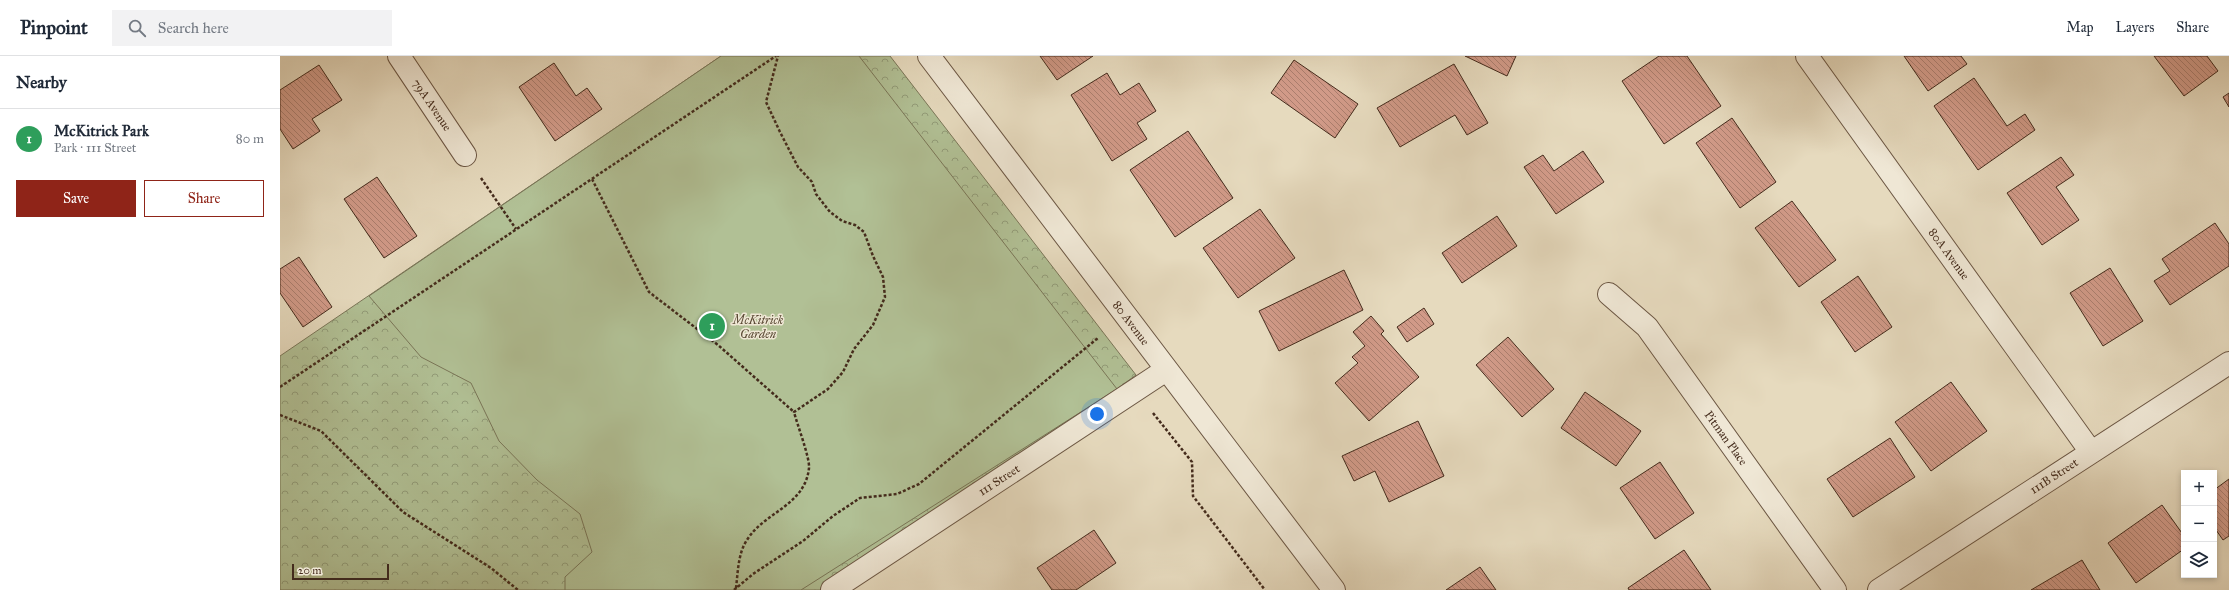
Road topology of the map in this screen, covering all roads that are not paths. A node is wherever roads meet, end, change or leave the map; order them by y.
1 (399, 56) edge
2 (929, 56) edge
3 (1807, 56) edge
4 (464, 154) road end
5 (1609, 294) dead end
6 (2229, 363) edge
7 (1166, 370) junction
8 (2091, 452) junction
9 (832, 590) edge
10 (1334, 590) edge
11 (1835, 590) edge
12 (1878, 590) edge

1 - 4 street, 79A Avenue
2 - 7 street, 80 Avenue
3 - 8 street, 80A Avenue
5 - 11 street, Pitman Place
6 - 8 street, 111B Street
7 - 9 street, 111 Street
7 - 10 street, 80 Avenue
8 - 12 street, 111B Street

